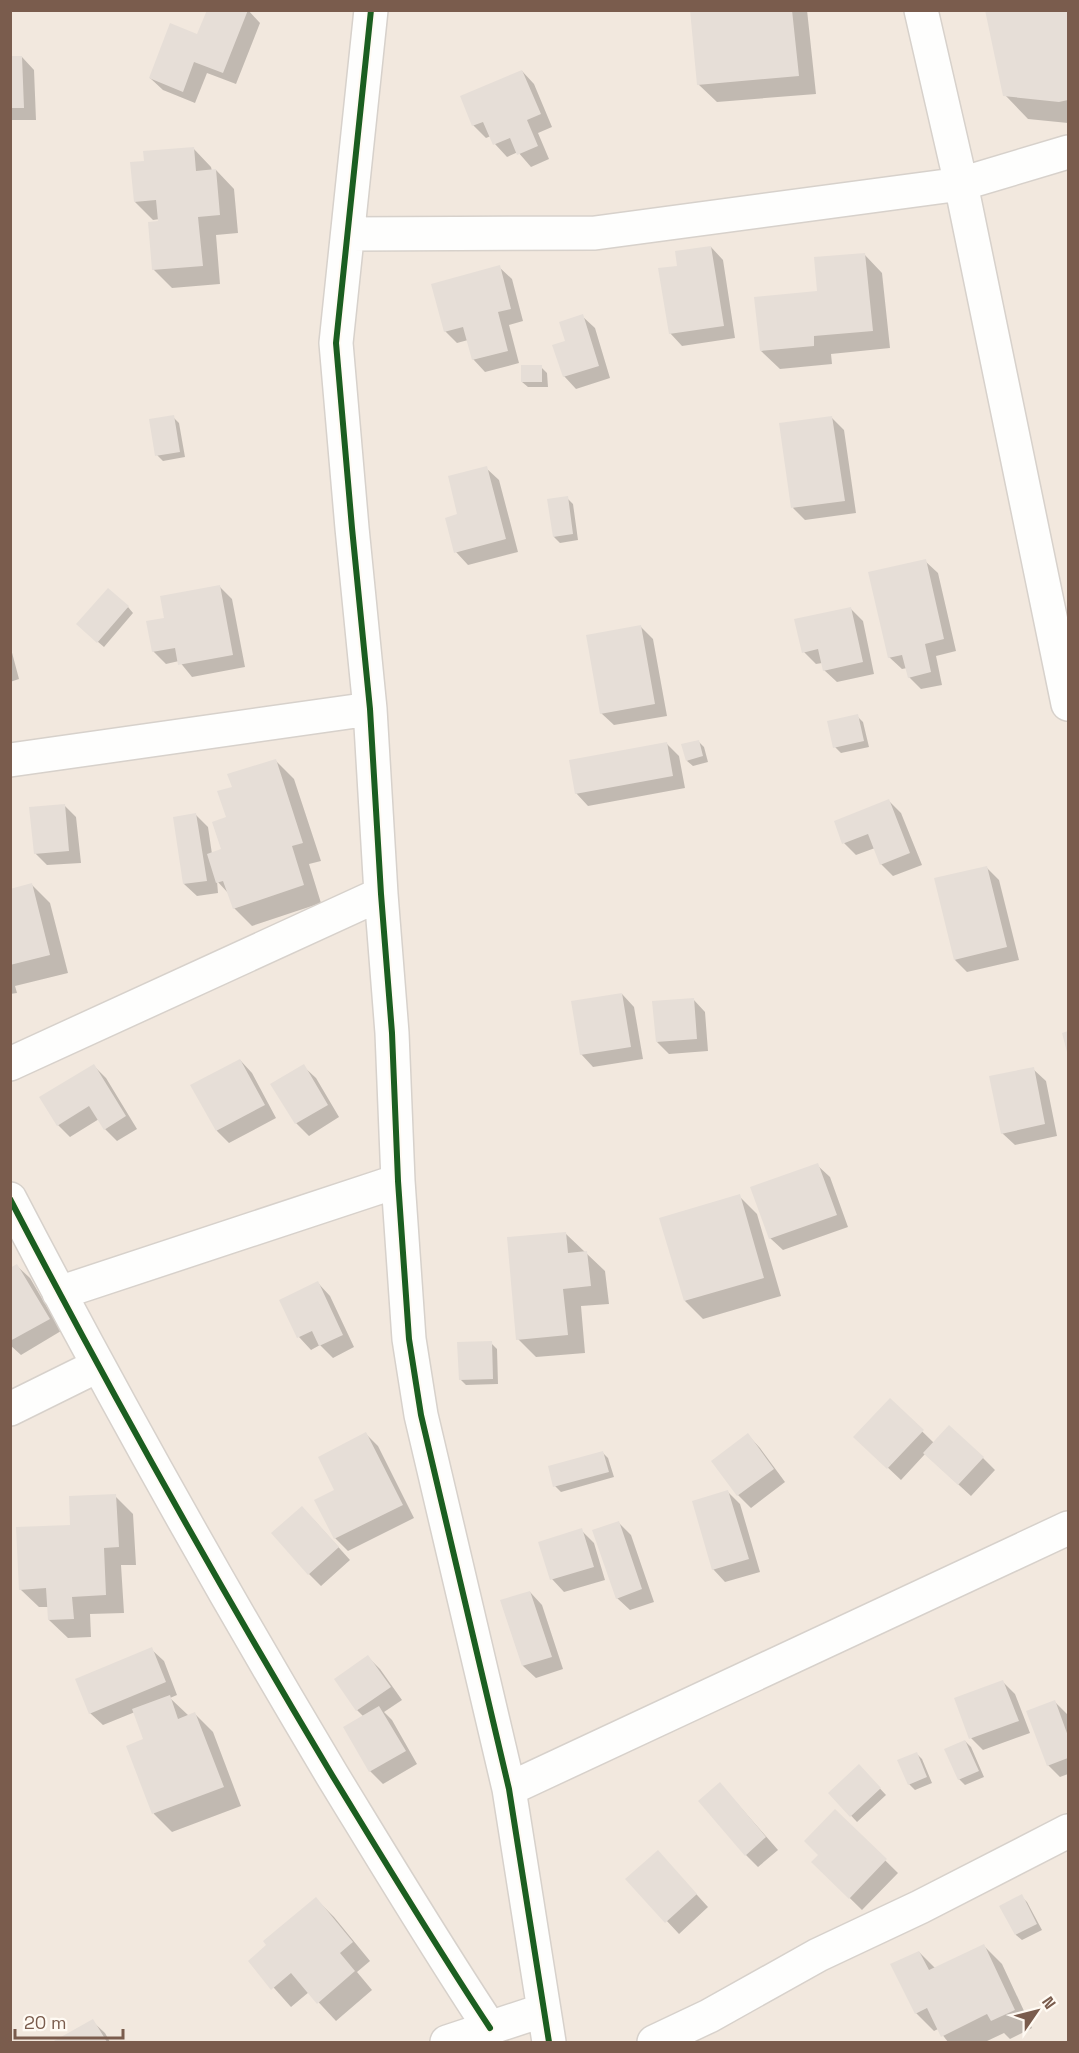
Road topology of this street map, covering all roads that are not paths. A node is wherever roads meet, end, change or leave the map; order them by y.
1 (371, 10) edge
2 (921, 10) edge
3 (1068, 152) edge
4 (961, 184) junction
5 (348, 234) junction
6 (1068, 704) edge
7 (370, 709) junction
8 (10, 760) edge
9 (381, 894) junction
10 (10, 1064) edge
11 (398, 1180) junction
12 (10, 1199) edge
13 (59, 1293) junction
14 (97, 1366) junction
15 (10, 1409) edge
16 (1068, 1528) edge
17 (509, 1789) junction
18 (1068, 1831) edge
19 (544, 2010) junction
20 (490, 2028) junction
21 (447, 2043) edge
22 (549, 2043) edge
23 (654, 2043) edge

1 - 5 street
2 - 4 street
3 - 4 street
4 - 5 street
4 - 6 street
5 - 7 street
7 - 8 street
7 - 9 street
9 - 10 street
9 - 11 street
11 - 13 street
11 - 17 street
12 - 13 street
13 - 14 street
14 - 15 street
14 - 20 street
16 - 17 street
17 - 19 street
18 - 23 street
19 - 20 street
19 - 22 street
20 - 21 street

